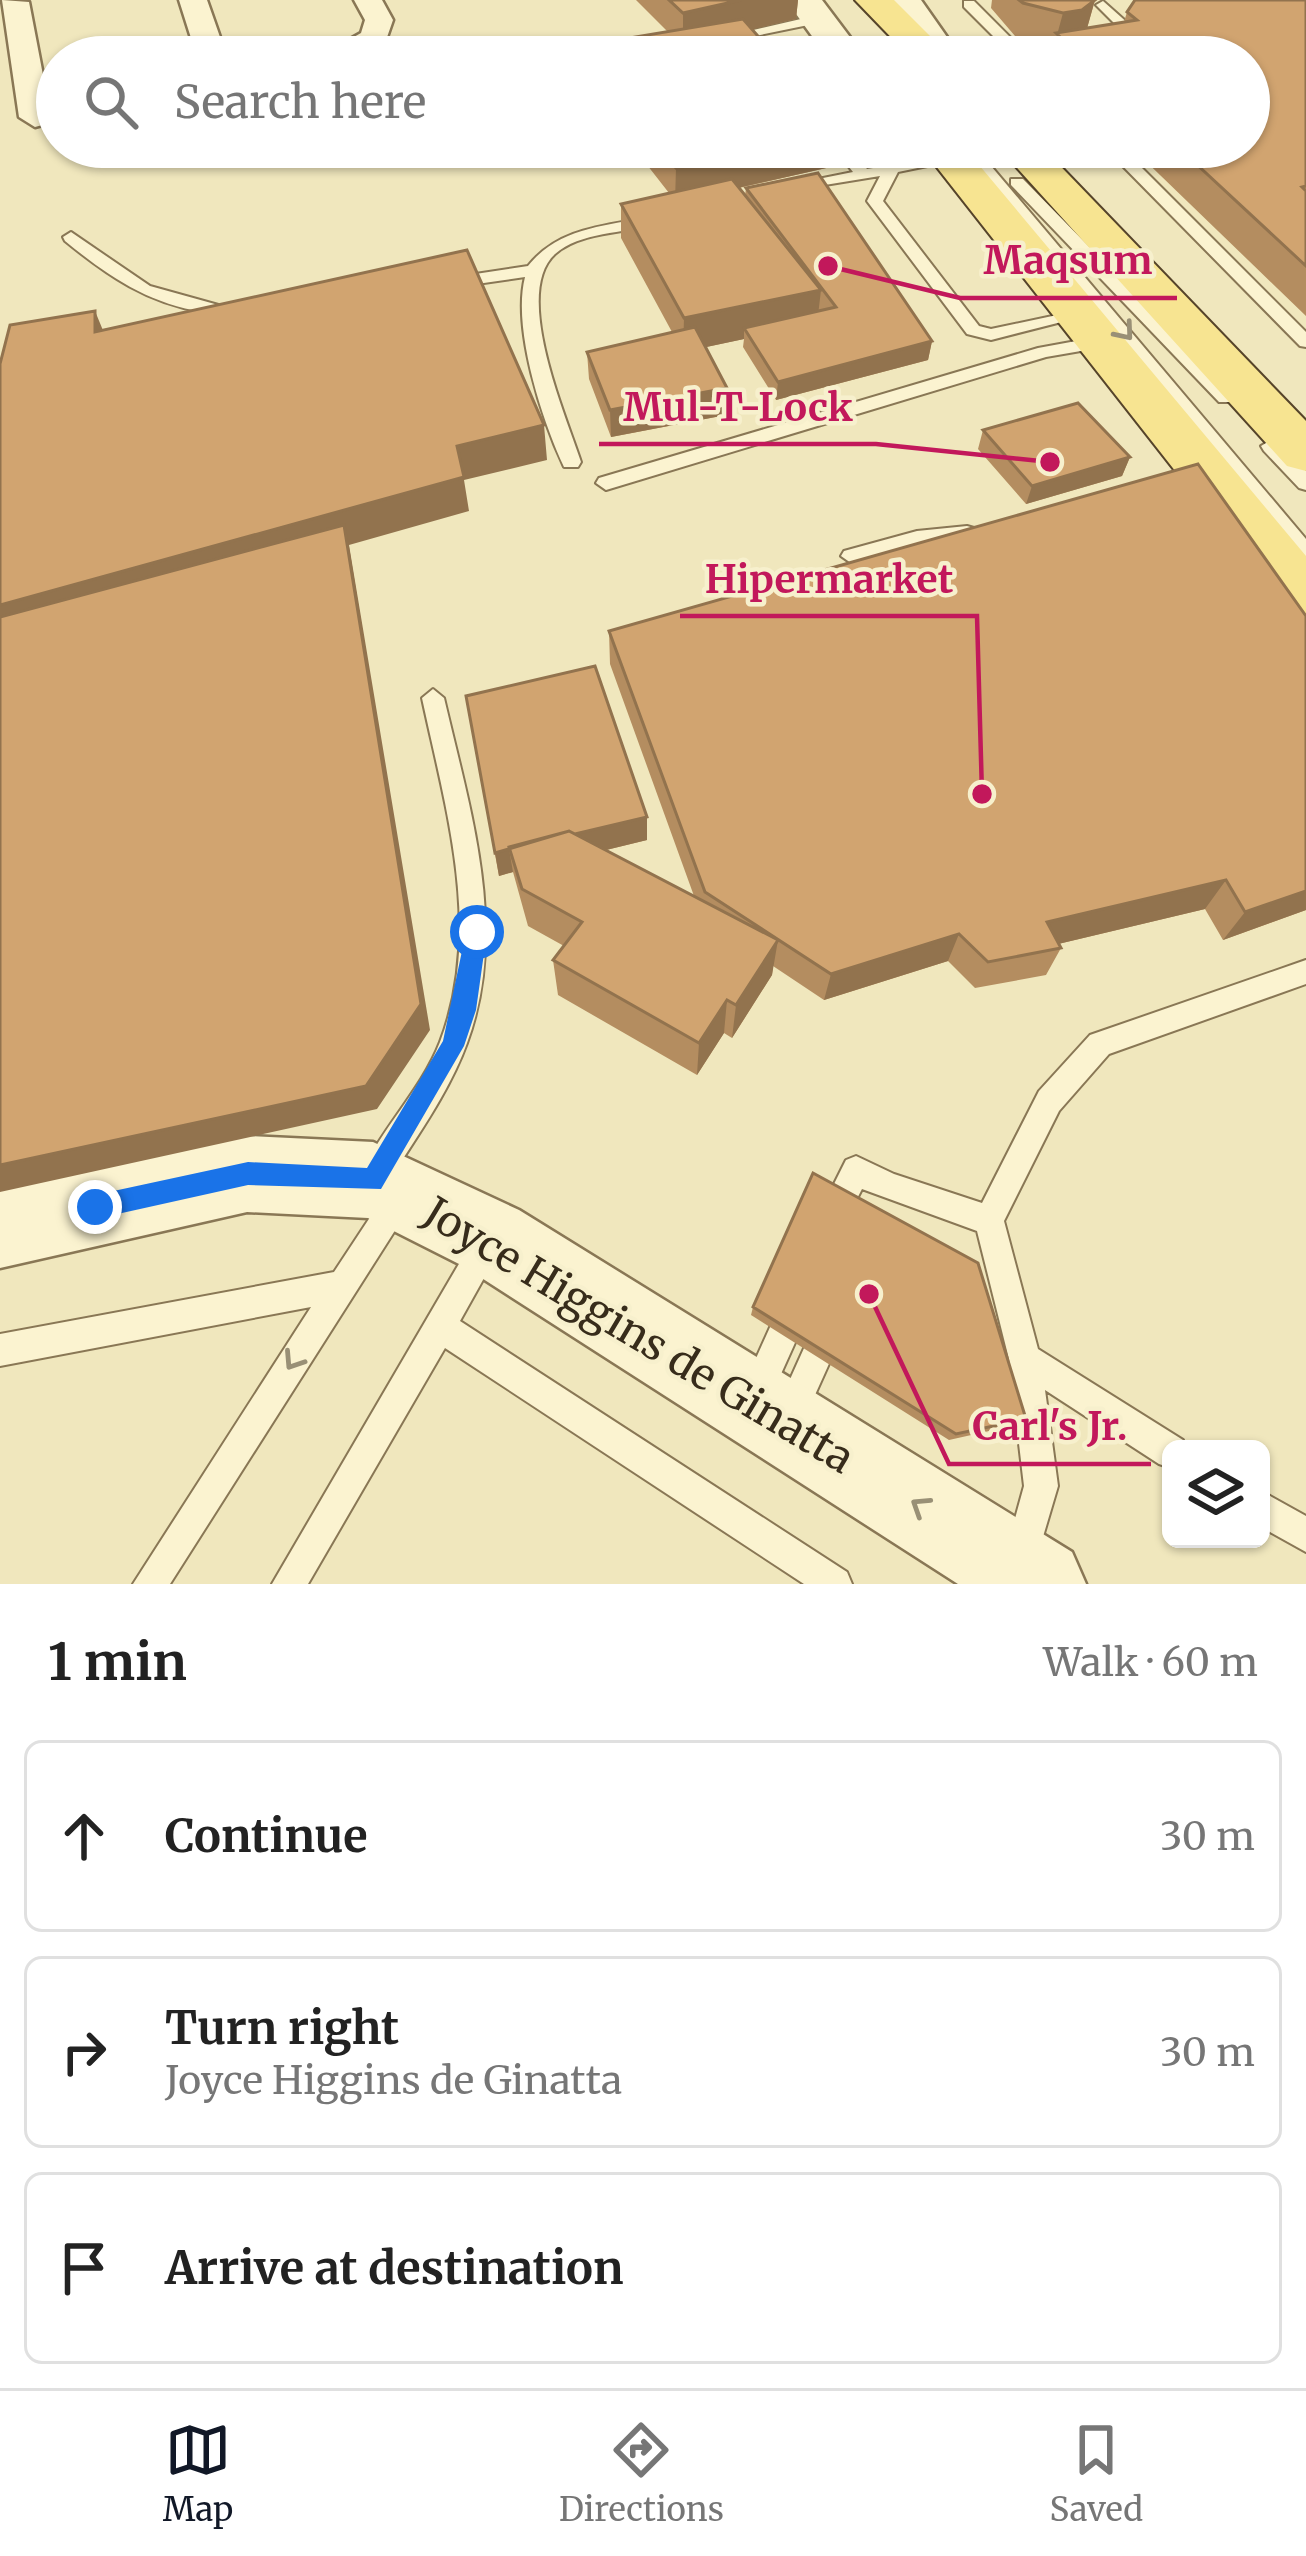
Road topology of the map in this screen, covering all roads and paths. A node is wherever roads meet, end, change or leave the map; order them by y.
1 (193, 0) edge
2 (368, 0) edge
3 (902, 0) edge
4 (17, 2) edge
5 (970, 4) dead end
6 (830, 5) edge
7 (1102, 5) dead end
8 (765, 11) dead end
9 (205, 36) edge
10 (375, 36) edge
11 (726, 36) edge
12 (840, 36) edge
13 (862, 36) edge
14 (891, 36) edge
15 (927, 36) edge
16 (998, 36) edge
17 (1108, 36) edge
18 (36, 76) edge
19 (36, 117) edge
20 (0, 123) edge
21 (858, 168) edge
22 (895, 168) edge
23 (968, 168) edge
24 (971, 168) edge
25 (974, 168) edge
26 (1039, 168) edge
27 (1133, 168) edge
28 (892, 169) junction
29 (861, 172) junction
30 (772, 193) edge
31 (661, 219) edge
32 (71, 237) dead end
33 (530, 272) junction
34 (436, 285) edge
35 (250, 314) edge
36 (1087, 330) junction
37 (1306, 342) edge
38 (1306, 453) edge
39 (571, 462) dead end
40 (606, 483) dead end
41 (1306, 483) edge
42 (1000, 524) edge
43 (1306, 553) edge
44 (851, 556) dead end
45 (1306, 596) edge
46 (433, 698) dead end
47 (1306, 972) edge
48 (388, 1186) junction
49 (889, 1187) junction
50 (839, 1204) edge
51 (989, 1220) junction
52 (874, 1222) edge
53 (0, 1229) edge
54 (491, 1238) junction
55 (341, 1286) junction
56 (440, 1327) junction
57 (0, 1350) edge
58 (1025, 1359) junction
59 (1162, 1446) edge
60 (1270, 1513) edge
61 (1306, 1535) edge
62 (1028, 1579) edge
63 (150, 1584) edge
64 (289, 1584) edge
65 (835, 1584) edge

1 - 9 street
2 - 10 street
3 - 15 street
4 - 18 street
5 - 16 lane
6 - 8 lane
6 - 11 lane
6 - 12 street
6 - 13 main road
6 - 14 main road
7 - 17 lane
19 - 20 street
21 - 29 lane
22 - 28 lane
23 - 36 main road
24 -> 43 lane
25 - 41 lane
26 - 38 main road
27 - 37 lane
28 - 29 lane
28 - 36 lane
29 - 30 lane
31 - 33 lane
32 - 35 lane
33 - 34 lane
33 - 39 lane
36 - 40 lane
36 - 45 main road
42 - 44 lane
46 - 48 lane
47 - 51 lane
48 - 53 street, Joyce Higgins de Ginatta
48 - 54 street, Joyce Higgins de Ginatta
48 - 55 lane
49 - 50 lane
49 - 51 lane
49 - 52 lane
51 - 58 lane
54 - 56 lane
62 -> 54 street, Joyce Higgins de Ginatta
55 - 57 lane
55 -> 63 lane
56 - 64 lane
56 - 65 lane
58 - 59 lane
58 - 62 lane
60 - 61 lane

